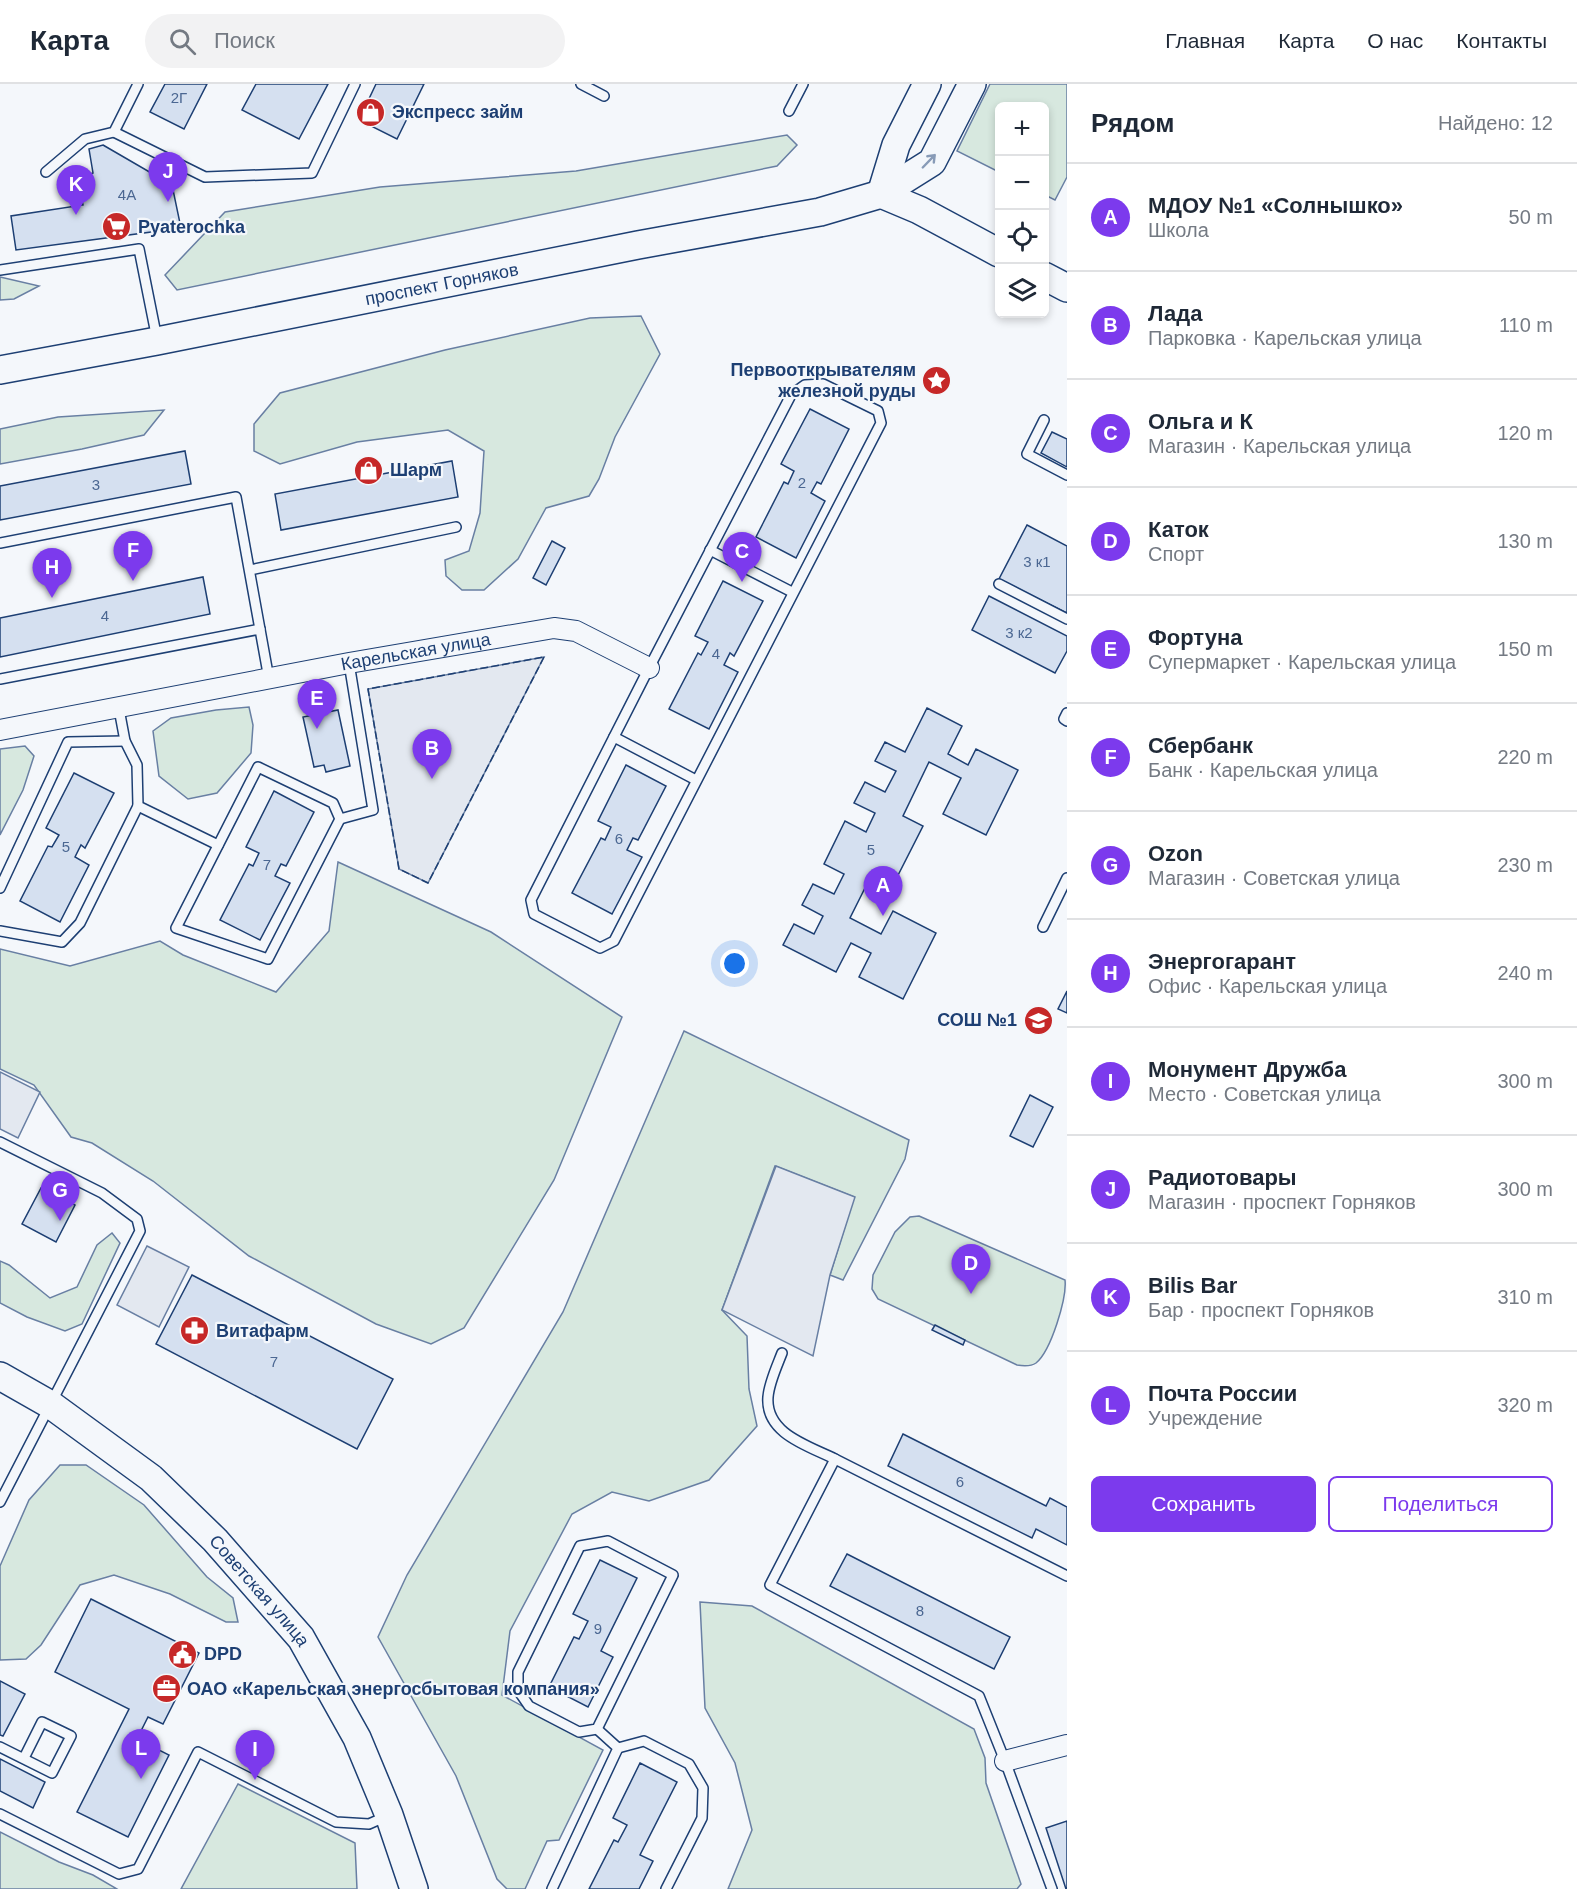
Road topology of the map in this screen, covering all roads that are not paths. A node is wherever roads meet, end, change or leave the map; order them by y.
1 (138, 84) edge
2 (355, 84) edge
3 (581, 84) edge
4 (802, 84) edge
5 (927, 84) edge
6 (972, 84) edge
7 (604, 96) dead end
8 (789, 111) dead end
9 (114, 132) junction
10 (46, 172) dead end
11 (881, 194) junction
12 (995, 251) edge
13 (0, 270) edge
14 (1049, 279) edge
15 (1067, 288) edge
16 (157, 341) junction
17 (0, 370) edge
18 (1044, 420) dead end
19 (1067, 475) edge
20 (456, 527) dead end
21 (0, 543) edge
22 (710, 550) junction
23 (250, 570) junction
24 (999, 584) dead end
25 (792, 592) junction
26 (1067, 620) edge
27 (260, 629) junction
28 (349, 663) junction
29 (649, 668) junction
30 (0, 679) edge
31 (269, 679) junction
32 (119, 709) junction
33 (1067, 713) edge
34 (1067, 721) edge
35 (0, 730) edge
36 (614, 737) junction
37 (125, 741) junction
38 (696, 780) junction
39 (138, 806) junction
40 (339, 819) junction
41 (218, 845) junction
42 (1067, 878) edge
43 (0, 888) edge
44 (1043, 927) dead end
45 (0, 931) edge
46 (0, 1142) edge
47 (782, 1353) dead end
48 (0, 1376) edge
49 (51, 1404) junction
50 (835, 1459) junction
51 (4, 1485) edge
52 (0, 1503) edge
53 (1067, 1576) edge
54 (597, 1729) junction
55 (1067, 1745) edge
56 (0, 1747) edge
57 (618, 1748) junction
58 (24, 1758) junction
59 (1005, 1761) junction
60 (0, 1814) edge
61 (389, 1815) junction
62 (414, 1889) edge
63 (552, 1889) edge
64 (666, 1889) edge
65 (1052, 1889) edge

1 - 9 lane
2 - 9 lane
3 - 7 lane
4 - 8 lane
5 - 11 main road
11 -> 6 main road, проспект Горняков
9 - 10 lane
11 - 12 main road
11 - 16 main road, проспект Горняков
13 - 16 lane
14 - 15 main road
16 - 17 main road, проспект Горняков
18 - 19 lane
20 - 23 lane
21 - 23 lane
22 - 25 lane
22 - 25 lane
22 - 29 lane
23 - 27 lane
24 - 26 lane
25 - 38 lane
27 - 30 lane
27 - 31 lane
28 - 29 street, Карельская улица
28 - 31 street, Карельская улица
28 - 40 lane
29 - 36 lane
31 - 32 street, Карельская улица
32 - 35 street, Карельская улица
32 - 37 lane
33 - 34 lane
36 - 38 lane
36 - 38 lane
37 - 39 lane
37 - 43 lane
39 - 41 lane
39 - 45 lane
40 - 41 lane
40 - 41 lane
42 - 44 lane
46 - 49 lane
47 - 50 lane
48 - 49 main road, Советская улица
49 - 51 lane
49 - 61 main road, Советская улица
50 - 53 lane
50 - 59 lane
51 - 52 lane
54 - 54 lane
54 - 57 lane
55 - 59 street
56 - 58 lane
57 - 63 lane
57 - 64 lane
58 - 58 lane
59 - 65 lane
60 - 61 lane
61 - 62 main road, Советская улица

